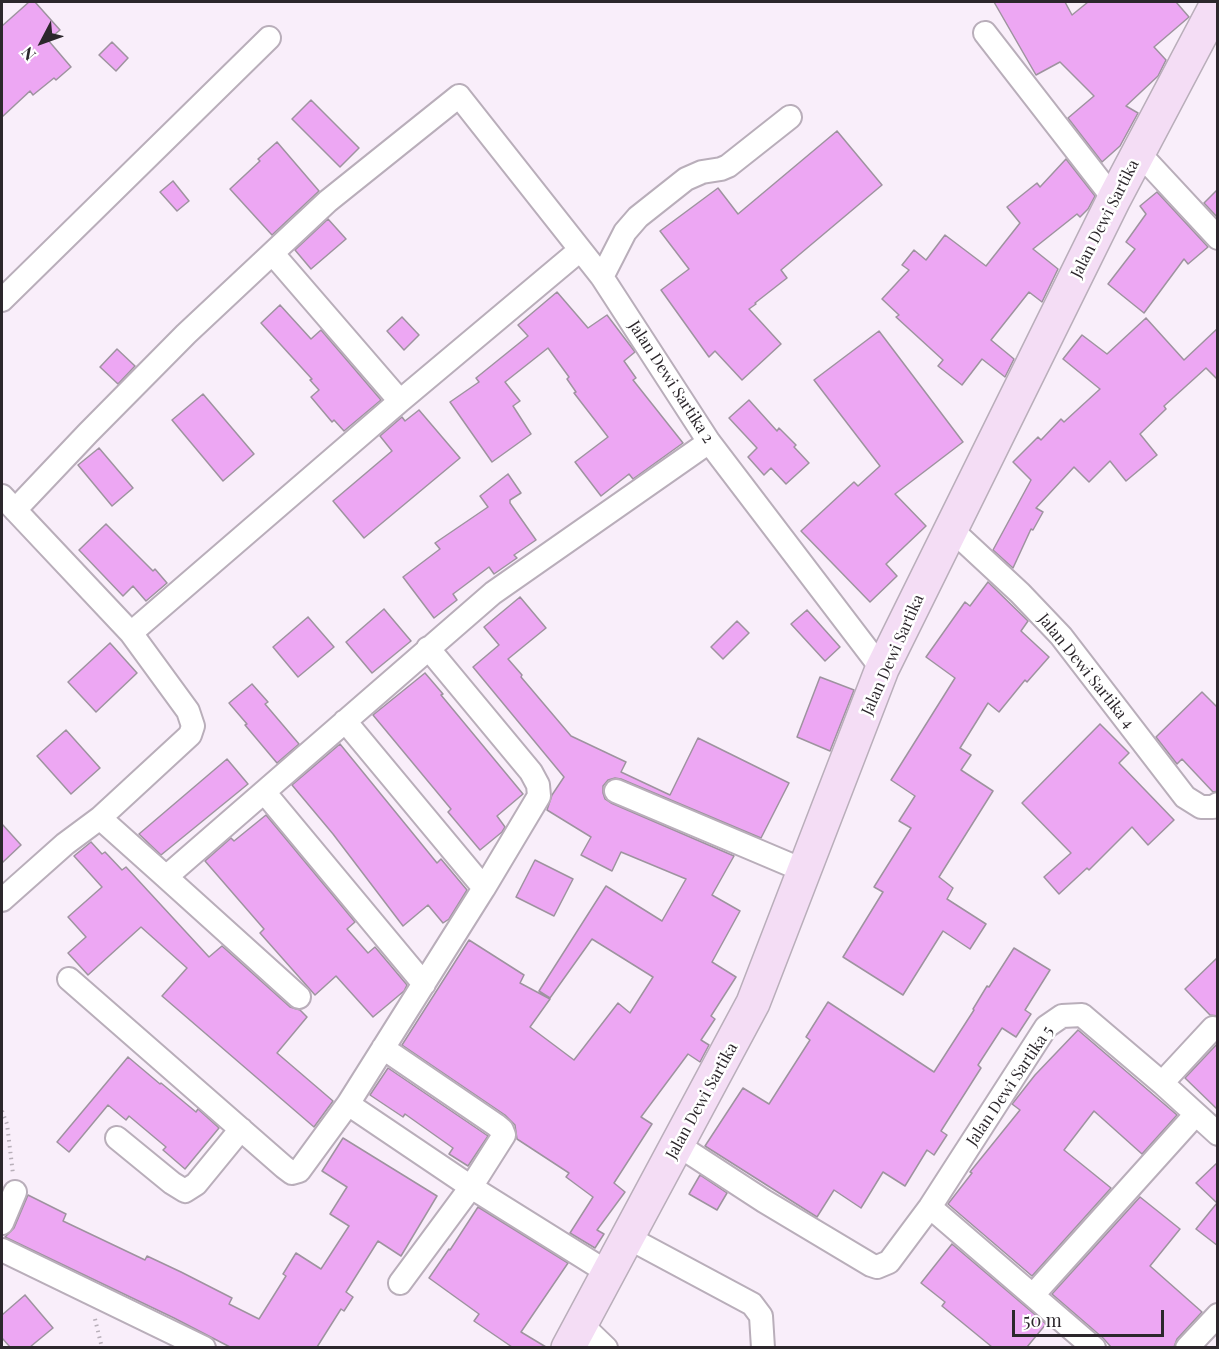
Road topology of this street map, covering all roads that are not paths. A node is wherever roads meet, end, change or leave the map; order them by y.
1 (1218, 2) edge
2 (985, 33) dead end
3 (269, 38) dead end
4 (790, 117) dead end
5 (1138, 153) junction
6 (1114, 199) junction
7 (1218, 238) edge
8 (580, 250) junction
9 (273, 254) junction
10 (602, 277) junction
11 (2, 300) edge
12 (400, 401) junction
13 (709, 442) junction
14 (8, 503) edge
15 (951, 529) junction
16 (130, 633) junction
17 (428, 648) junction
18 (882, 669) junction
19 (345, 721) junction
20 (616, 791) dead end
21 (265, 793) junction
22 (1218, 804) edge
23 (100, 818) junction
24 (805, 871) junction
25 (166, 877) junction
26 (484, 888) junction
27 (2, 900) edge
28 (69, 979) dead end
29 (424, 984) junction
30 (299, 997) dead end
31 (1213, 1028) dead end
32 (383, 1048) junction
33 (1162, 1083) junction
34 (348, 1104) junction
35 (1196, 1114) junction
36 (241, 1129) junction
37 (1218, 1134) edge
38 (117, 1138) dead end
39 (678, 1145) junction
40 (471, 1187) junction
41 (15, 1192) road end
42 (930, 1206) junction
43 (2, 1224) edge
44 (627, 1238) junction
45 (2, 1250) edge
46 (608, 1272) junction
47 (400, 1283) dead end
48 (1033, 1295) junction
49 (1218, 1315) edge
50 (574, 1335) edge
51 (204, 1347) edge
52 (606, 1347) edge
53 (763, 1347) edge
54 (1094, 1347) edge
55 (1186, 1347) edge

1 - 5 main road, Jalan Dewi Sartika
2 - 6 street
3 - 11 street
4 - 10 street
5 - 6 main road, Jalan Dewi Sartika
5 - 7 street
6 - 15 main road, Jalan Dewi Sartika
8 - 9 street, Jalan Dewi Sartika 2
8 - 10 street, Jalan Dewi Sartika 2
8 - 12 street
9 - 12 street
9 - 14 street
10 - 13 street, Jalan Dewi Sartika 2
12 - 16 street
13 - 17 street
13 - 18 street, Jalan Dewi Sartika 2
14 - 16 street
15 - 18 main road, Jalan Dewi Sartika
15 - 22 street, Jalan Dewi Sartika 4
16 - 23 street
17 - 19 street
17 - 26 street
18 - 24 main road, Jalan Dewi Sartika
19 - 21 street
19 - 26 street
20 - 24 street
21 - 25 street
21 - 29 street
23 - 25 street
23 - 27 street
24 - 39 main road, Jalan Dewi Sartika
25 - 30 street
26 - 29 street
28 - 36 street
29 - 32 street
31 - 33 street
32 - 34 street
32 - 40 street
33 - 35 street, Jalan Dewi Sartika 5
33 - 42 street, Jalan Dewi Sartika 5
34 - 36 street
34 - 40 street
35 - 37 street, Jalan Dewi Sartika 5
35 - 48 street
36 - 38 street
39 - 42 street, Jalan Dewi Sartika 5
39 - 44 main road, Jalan Dewi Sartika
40 - 46 street
40 - 47 street
41 - 43 street
42 - 48 street
44 - 46 main road, Jalan Dewi Sartika
44 - 53 street
45 - 51 street
46 - 50 main road, Jalan Dewi Sartika
48 - 54 street
49 - 55 street
50 - 52 street

